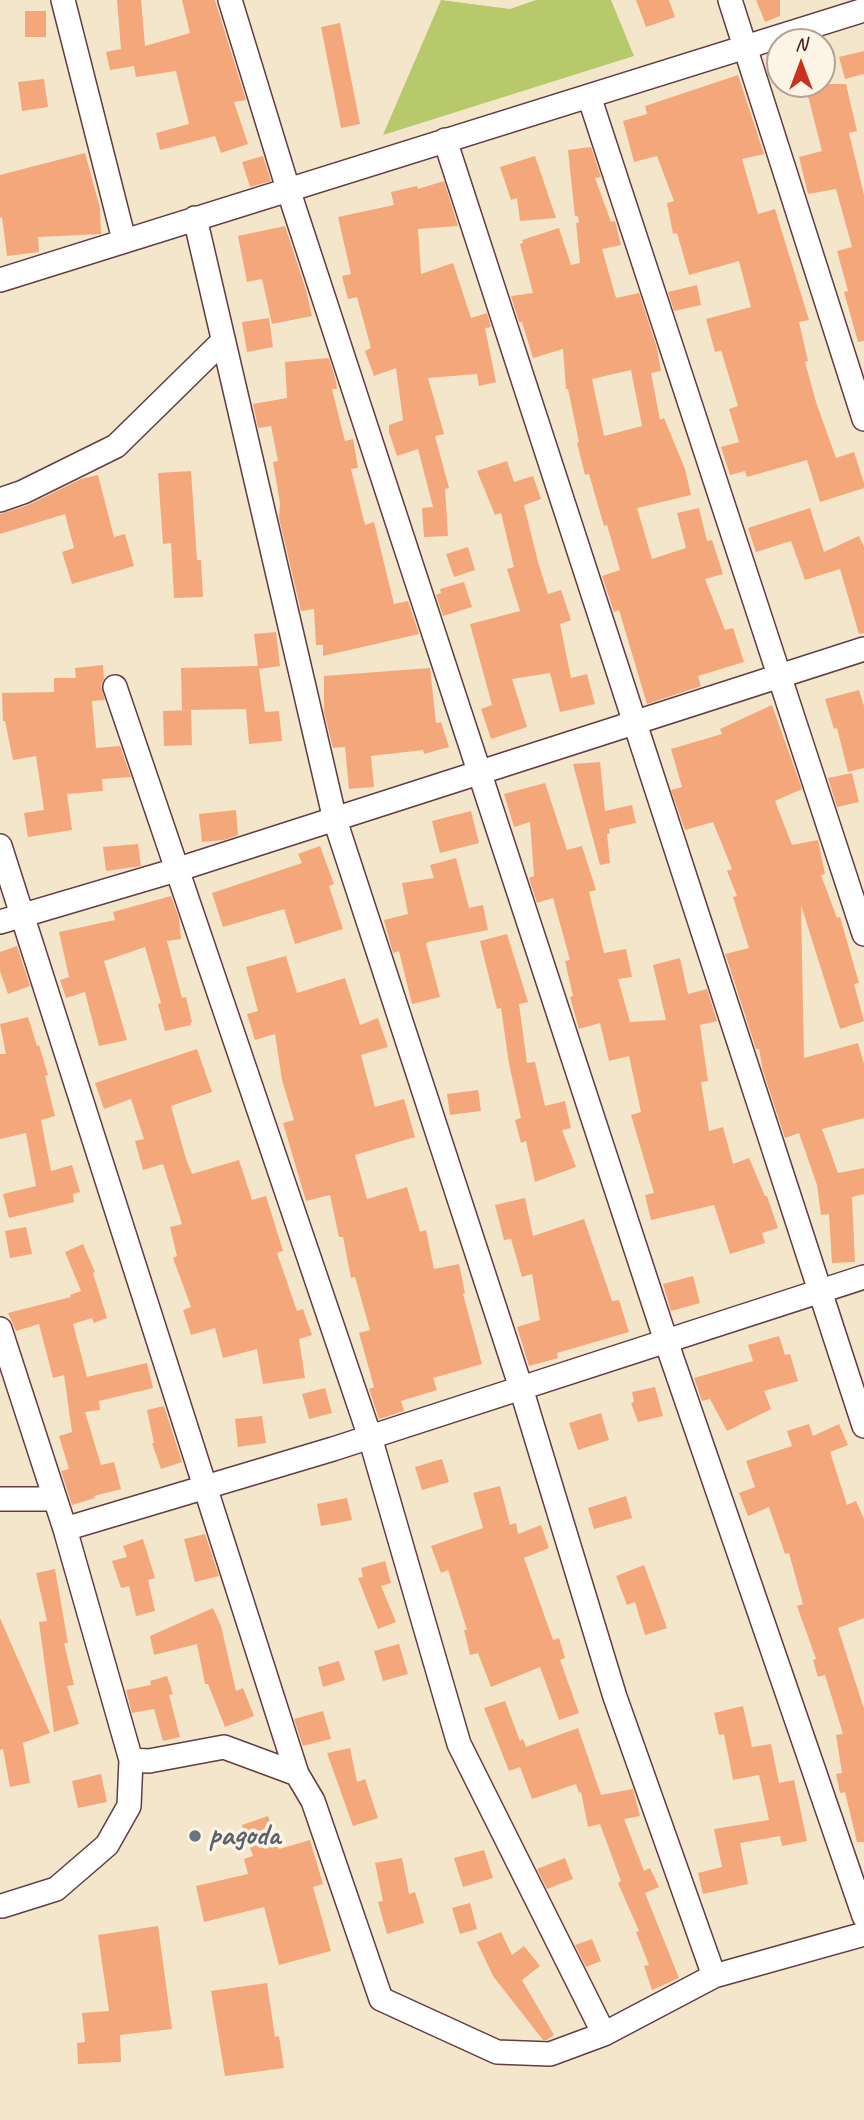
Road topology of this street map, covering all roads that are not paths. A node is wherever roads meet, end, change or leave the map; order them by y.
1 (63, 0) edge
2 (230, 0) edge
3 (730, 0) edge
4 (864, 10) edge
5 (746, 47) junction
6 (589, 96) junction
7 (445, 140) junction
8 (288, 189) junction
9 (195, 218) junction
10 (124, 240) junction
11 (0, 280) edge
12 (223, 341) junction
13 (864, 419) edge
14 (0, 500) edge
15 (864, 649) edge
16 (779, 676) junction
17 (115, 687) dead end
18 (635, 723) junction
19 (480, 773) junction
20 (335, 820) junction
21 (0, 846) edge
22 (177, 870) junction
23 (11, 919) edge
24 (864, 934) edge
25 (864, 1277) edge
26 (819, 1291) junction
27 (0, 1329) edge
28 (666, 1341) junction
29 (521, 1388) junction
30 (864, 1426) edge
31 (370, 1437) junction
32 (205, 1487) junction
33 (0, 1499) edge
34 (55, 1499) junction
35 (65, 1529) junction
36 (131, 1760) junction
37 (297, 1774) junction
38 (2, 1906) dead end
39 (864, 1916) edge
40 (864, 1934) edge
41 (714, 1976) junction
42 (604, 2034) junction

1 - 10 street
2 - 8 street
3 - 5 street
4 - 5 street
5 - 6 street
5 - 13 street
6 - 7 street
6 - 16 street
7 - 8 street
7 - 18 street
8 - 9 street
8 - 19 street
9 - 10 street
9 - 12 street
10 - 11 street
12 - 14 street
12 - 20 street
15 - 16 street
16 - 18 street
16 - 24 street
17 - 22 street
18 - 19 street
18 - 26 street
19 - 20 street
19 - 28 street
20 - 22 street
20 - 29 street
21 - 23 street
22 - 23 street
22 - 31 street
23 - 32 street
25 - 26 street
26 - 28 street
26 - 30 street
27 - 34 street
28 - 29 street
28 - 39 street
29 - 31 street
29 - 41 street
31 - 32 street
31 - 42 street
32 - 35 street
32 - 37 street
33 - 34 street
34 - 35 street
35 - 36 street
36 - 37 street
36 - 38 street
37 - 42 street
40 - 41 street
41 - 42 street

